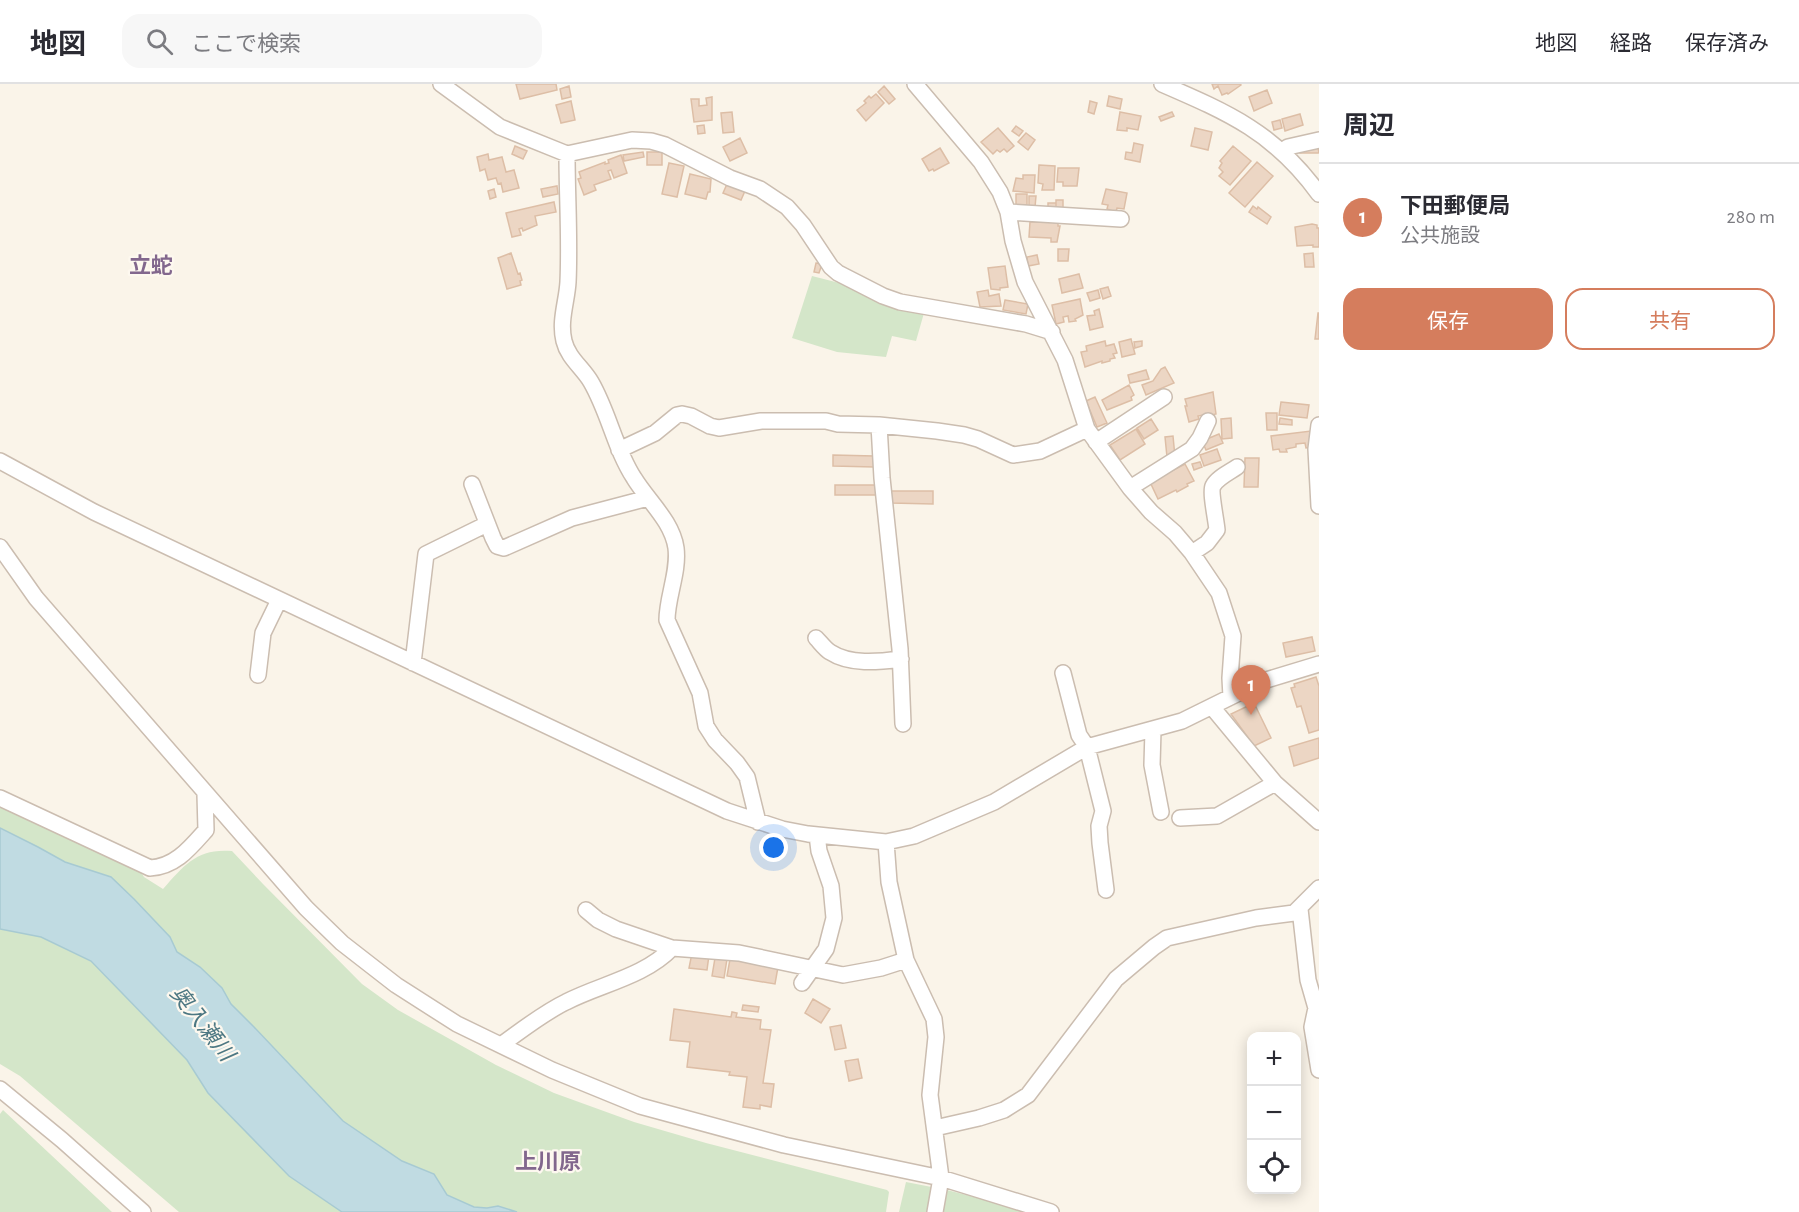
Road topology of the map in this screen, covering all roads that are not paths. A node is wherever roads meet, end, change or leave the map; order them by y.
1 (441, 84) edge
2 (915, 84) edge
3 (1162, 84) edge
4 (1319, 140) edge
5 (1282, 151) junction
6 (567, 154) junction
7 (1312, 173) edge
8 (1319, 194) edge
9 (1008, 212) junction
10 (1121, 219) dead end
11 (1052, 332) junction
12 (1164, 397) dead end
13 (1208, 421) dead end
14 (879, 425) junction
15 (1319, 425) edge
16 (1087, 429) junction
17 (1096, 442) junction
18 (619, 450) junction
19 (0, 461) edge
20 (1237, 467) dead end
21 (472, 484) dead end
22 (1130, 488) junction
23 (648, 498) junction
24 (1319, 506) edge
25 (488, 524) junction
26 (0, 547) edge
27 (1192, 553) junction
28 (279, 600) junction
29 (816, 638) dead end
30 (901, 659) junction
31 (413, 663) junction
32 (1319, 664) edge
33 (1063, 673) dead end
34 (258, 675) dead end
35 (1230, 697) junction
36 (1212, 707) junction
37 (903, 724) dead end
38 (1153, 730) junction
39 (1087, 747) junction
40 (1275, 783) junction
41 (206, 794) junction
42 (0, 798) edge
43 (1161, 812) dead end
44 (1180, 818) dead end
45 (758, 822) junction
46 (1319, 822) edge
47 (817, 835) junction
48 (886, 842) junction
49 (1319, 888) edge
50 (1106, 890) dead end
51 (1299, 909) junction
52 (586, 910) dead end
53 (1303, 931) junction
54 (1319, 943) edge
55 (672, 948) junction
56 (906, 960) junction
57 (813, 969) junction
58 (802, 984) dead end
59 (501, 1045) junction
60 (1319, 1070) edge
61 (0, 1089) edge
62 (935, 1128) junction
63 (940, 1182) junction
64 (143, 1212) edge
65 (935, 1212) edge
66 (1051, 1212) edge

1 - 6 street
2 - 9 street
3 - 5 street
4 - 5 street
5 - 7 street
6 - 11 street
6 - 18 street
7 - 8 street
9 - 10 street
9 - 11 street
11 - 16 street
12 - 17 street
13 - 22 street
14 - 16 street
14 - 18 street
14 - 30 street
15 - 24 street
16 - 17 street
17 - 22 street
18 - 23 street
19 - 28 street
20 - 27 street
21 - 25 street
22 - 27 street
23 - 25 street
23 - 45 street
25 - 31 street
26 - 41 street
27 - 35 street
28 - 31 street
28 - 34 street
29 - 30 street
30 - 37 street
31 - 45 street
32 - 35 street
33 - 39 street
35 - 36 street
36 - 38 street
36 - 40 street
38 - 39 street
38 - 43 street
39 - 48 street
39 - 50 street
40 - 44 street
40 - 46 street
41 - 42 street
41 - 59 street
45 - 47 street
47 - 48 street
47 - 57 street
48 - 56 street
49 - 51 street
51 - 53 street
51 - 62 street
52 - 55 street
53 - 54 street
53 - 60 street
55 - 57 street
55 - 59 street
56 - 57 street
56 - 62 street
57 - 58 street
59 - 63 street
61 - 64 street
62 - 63 street
63 - 65 street
63 - 66 street

